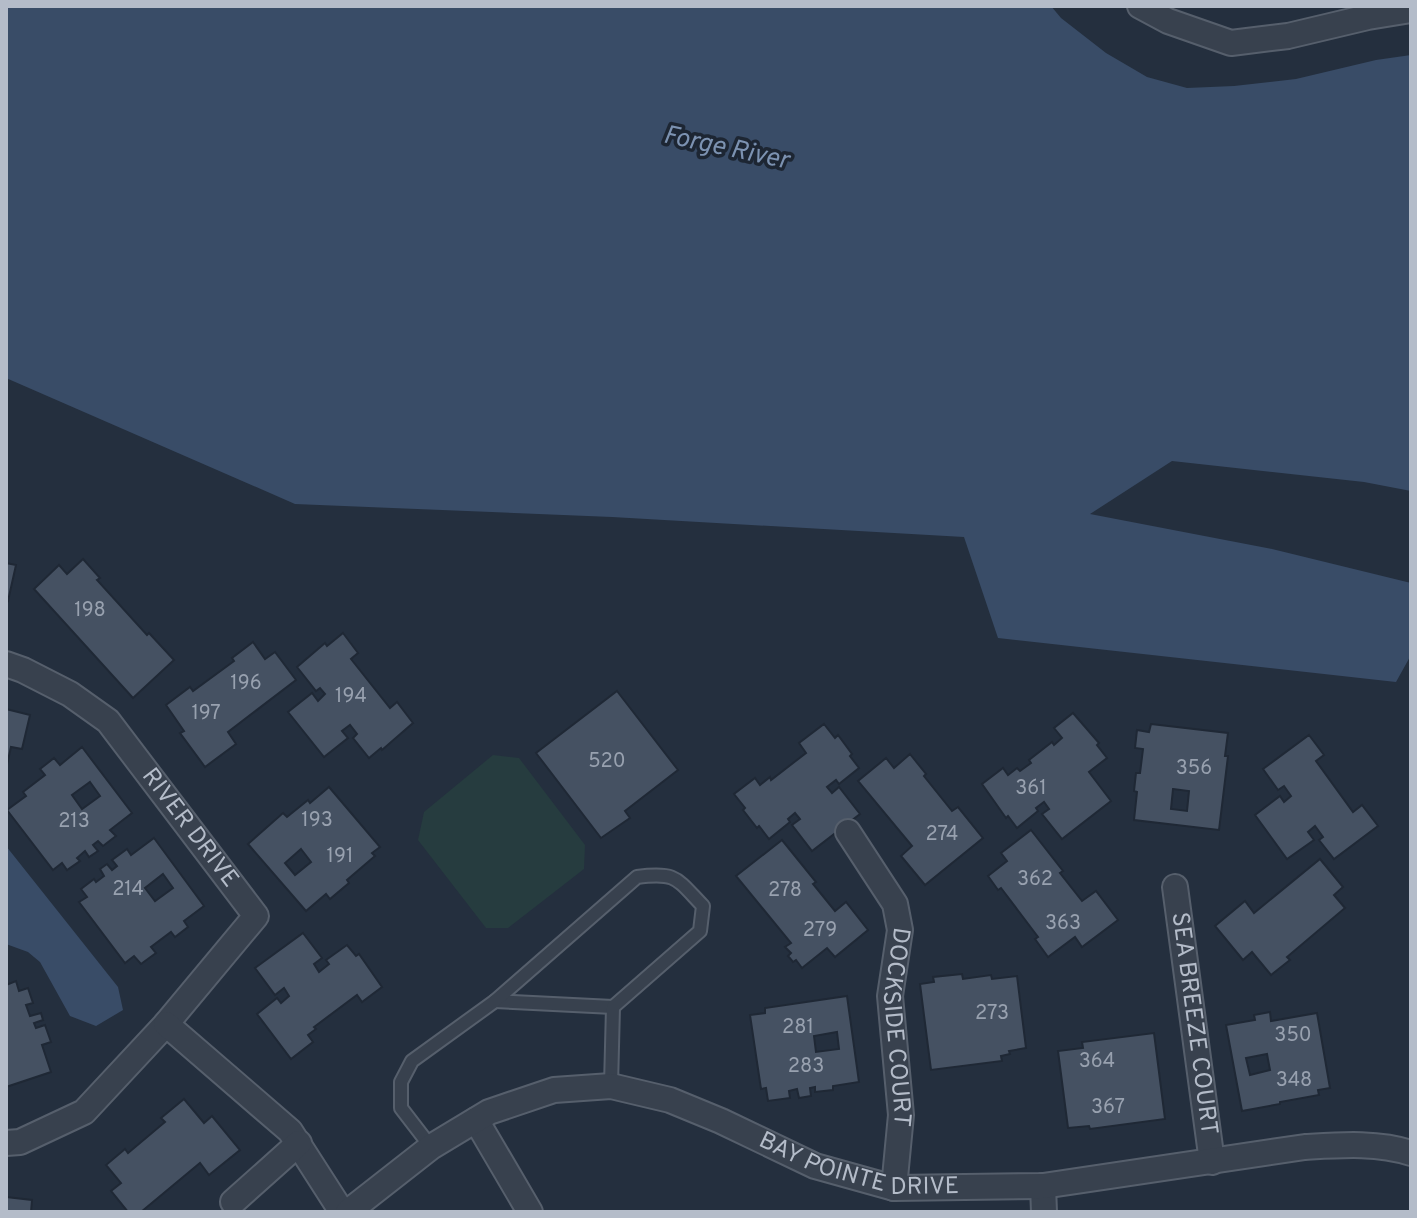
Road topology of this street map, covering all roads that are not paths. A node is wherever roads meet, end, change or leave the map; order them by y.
1 (1140, 6) edge
2 (1411, 10) edge
3 (1369, 12) edge
4 (6, 664) edge
5 (848, 832) dead end
6 (1175, 887) dead end
7 (495, 1001) junction
8 (613, 1007) junction
9 (166, 1024) junction
10 (611, 1086) junction
11 (476, 1120) junction
12 (6, 1143) edge
13 (299, 1143) junction
14 (431, 1147) junction
15 (1411, 1153) edge
16 (1212, 1162) junction
17 (1043, 1186) junction
18 (894, 1188) junction
19 (233, 1202) dead end
20 (345, 1212) edge
21 (530, 1212) edge
22 (1044, 1212) edge

1 - 3 street
2 - 3 street
4 - 9 street, RIVER DRIVE
5 - 18 street, DOCKSIDE COURT
6 - 16 street, SEA BREEZE COURT
7 - 8 lane
7 - 8 lane
7 - 14 lane
8 - 10 lane
9 - 12 street, RIVER DRIVE
9 - 13 street
10 - 11 street, BAY POINTE DRIVE
10 - 18 street, BAY POINTE DRIVE
11 - 14 street, BAY POINTE DRIVE
11 - 21 street
13 - 19 street
13 - 20 street
14 - 20 street, BAY POINTE DRIVE
15 - 16 street, BAY POINTE DRIVE
16 - 17 street, BAY POINTE DRIVE
17 - 18 street, BAY POINTE DRIVE
17 - 22 street

